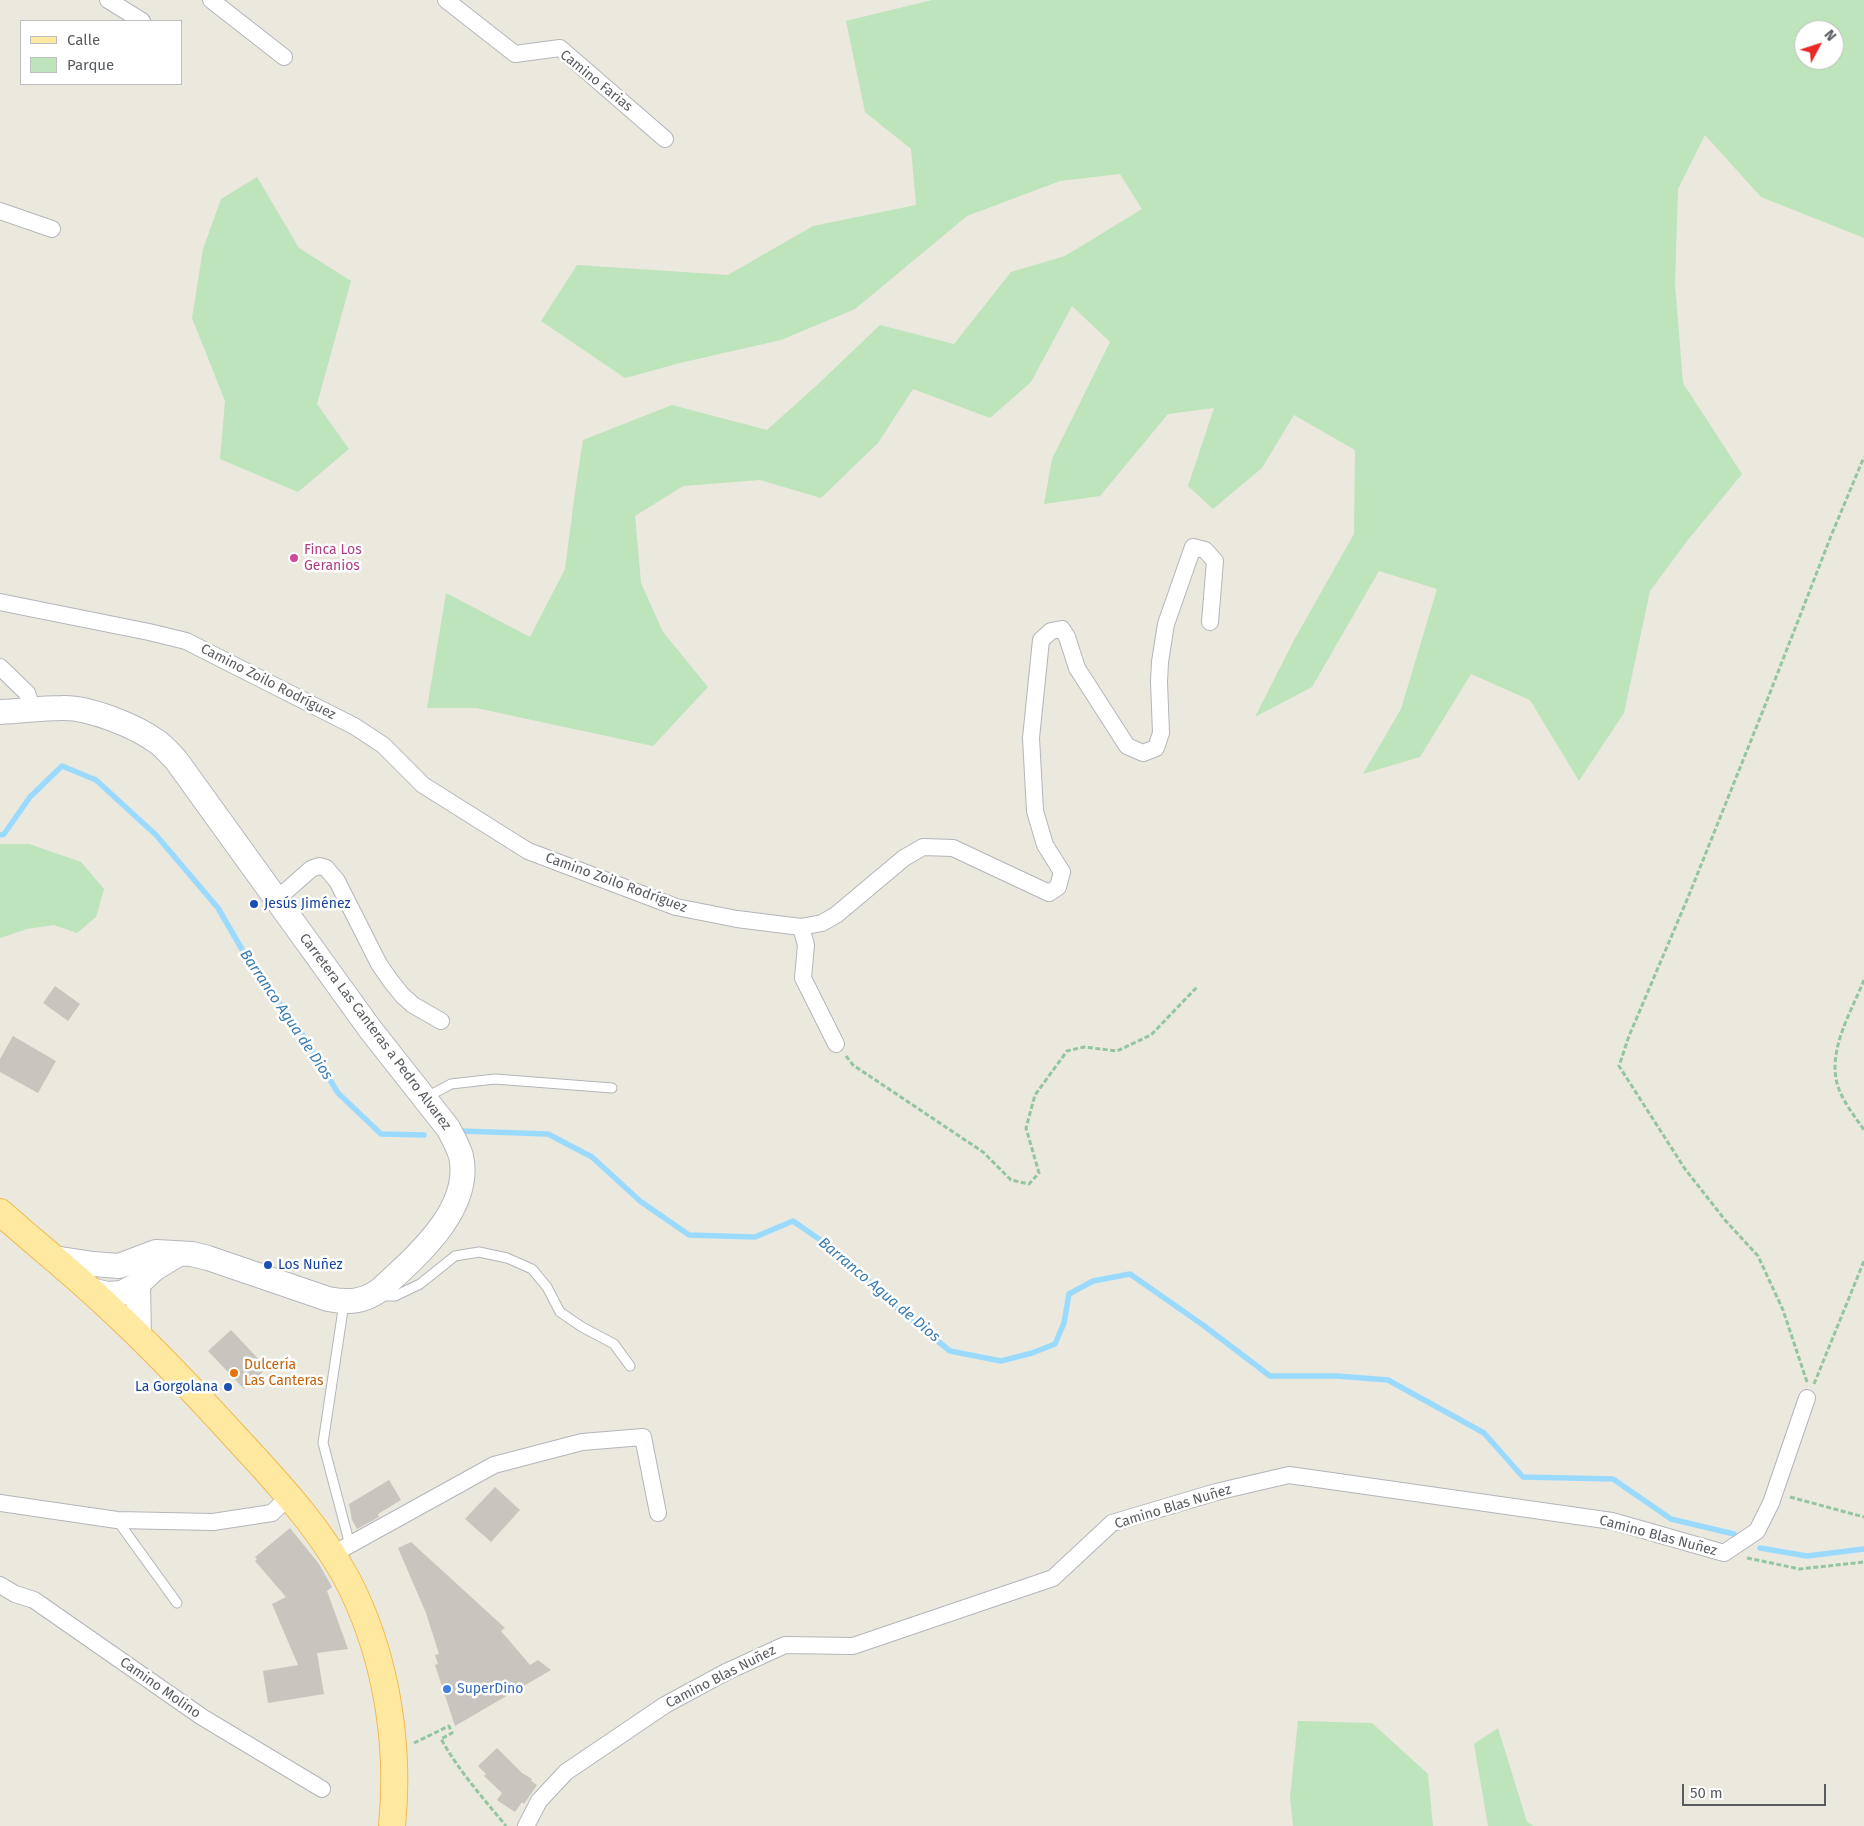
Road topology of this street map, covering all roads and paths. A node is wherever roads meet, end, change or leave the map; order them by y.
1 (108, 0) edge
2 (211, 0) edge
3 (446, 0) edge
4 (140, 20) edge
5 (284, 57) dead end
6 (665, 139) dead end
7 (0, 212) edge
8 (52, 229) dead end
9 (1864, 457) edge
10 (0, 602) edge
11 (1210, 622) dead end
12 (0, 667) edge
13 (33, 710) junction
14 (0, 712) edge
15 (277, 899) junction
16 (801, 927) junction
17 (1864, 980) edge
18 (1197, 987) dead end
19 (441, 1021) dead end
20 (836, 1044) joint
21 (612, 1088) dead end
22 (425, 1098) junction
23 (1864, 1130) edge
24 (4, 1221) edge
25 (177, 1255) junction
26 (54, 1258) junction
27 (1864, 1261) edge
28 (119, 1266) junction
29 (138, 1284) junction
30 (369, 1297) junction
31 (106, 1299) junction
32 (344, 1302) junction
33 (139, 1336) junction
34 (630, 1366) dead end
35 (1809, 1395) junction
36 (1774, 1493) junction
37 (289, 1496) junction
38 (0, 1503) edge
39 (658, 1513) dead end
40 (1864, 1517) edge
41 (117, 1520) junction
42 (341, 1550) junction
43 (1724, 1553) junction
44 (1864, 1562) edge
45 (0, 1585) edge
46 (178, 1603) dead end
47 (394, 1754) junction
48 (322, 1789) dead end
49 (392, 1826) edge
50 (506, 1826) edge
51 (526, 1826) edge

1 - 4 street
2 - 5 street
3 - 6 street, Camino Farias
7 - 8 street
9 - 35 path
10 - 16 street, Camino Zoilo Rodríguez
11 - 16 street, Camino Zoilo Rodríguez
12 - 13 street
13 - 14 main road, Carretera Las Canteras a Pedro Alvarez
13 - 15 main road, Carretera Las Canteras a Pedro Alvarez
15 - 19 street
15 - 22 main road, Carretera Las Canteras a Pedro Alvarez
16 - 20 street
17 - 23 path
18 - 20 path
21 - 22 lane
22 - 30 main road, Carretera Las Canteras a Pedro Alvarez
24 - 26 main road
25 - 28 main road, Carretera Las Canteras a Pedro Alvarez
25 - 29 main road
25 - 32 main road, Carretera Las Canteras a Pedro Alvarez
26 - 28 main road
26 - 31 main road
27 - 35 path
28 - 31 main road
29 - 31 main road
29 - 33 main road
30 - 32 main road, Carretera Las Canteras a Pedro Alvarez
30 - 34 lane
31 - 33 main road
32 - 42 lane
33 - 37 main road
35 - 36 street, Camino Blas Nuñez
36 - 40 path
36 - 43 street, Camino Blas Nuñez
37 - 41 street
37 - 42 main road
38 - 41 street
39 - 42 street
41 - 46 lane
42 - 47 main road
43 - 44 path
43 - 51 street, Camino Blas Nuñez
45 - 48 street, Camino Molino
47 - 49 main road
47 - 50 path

